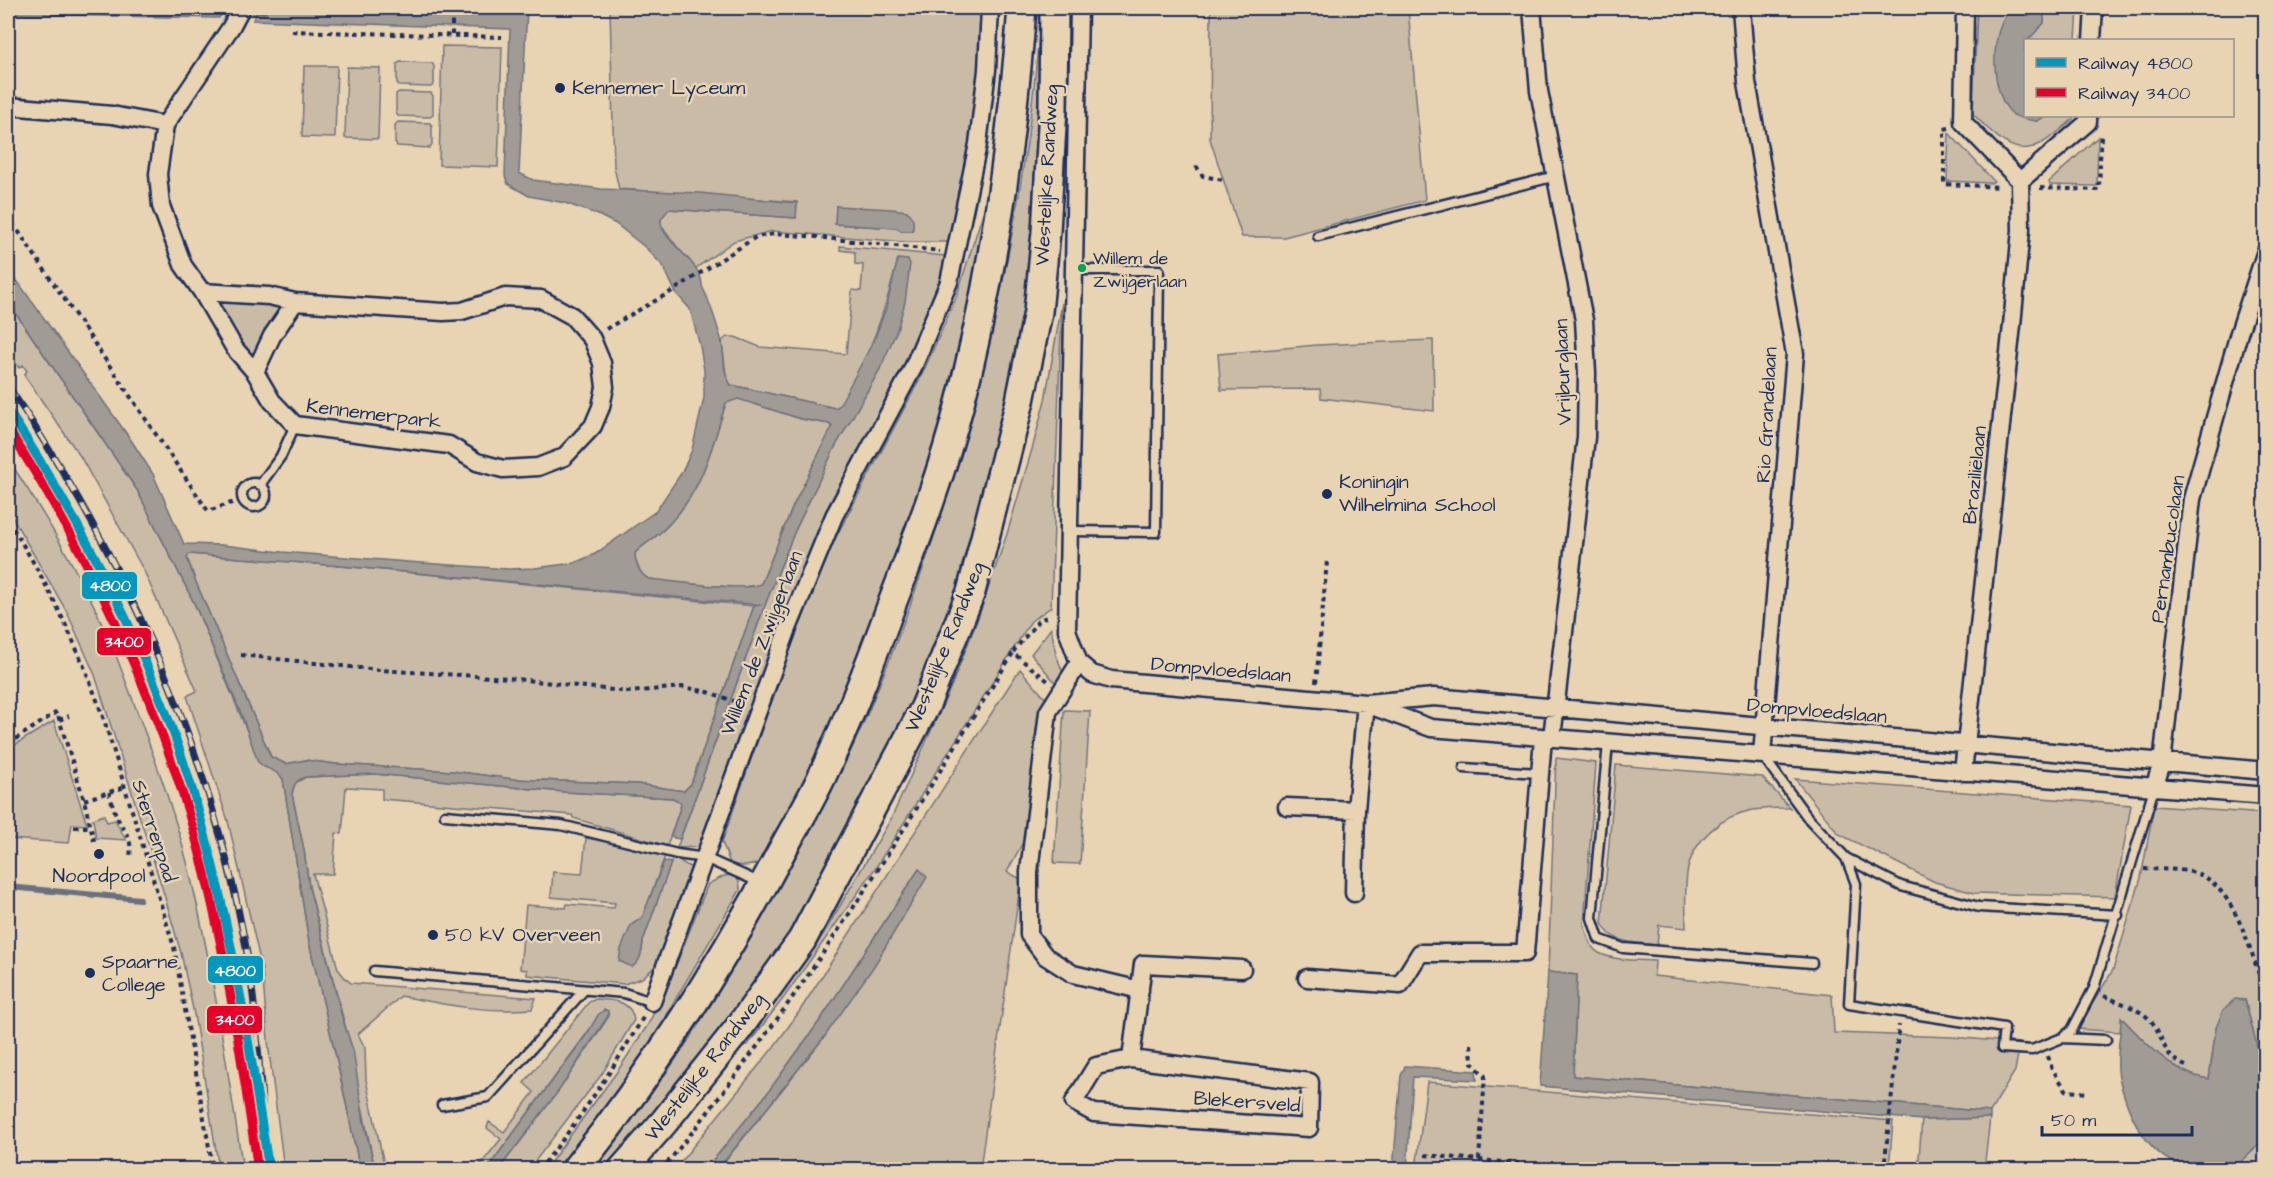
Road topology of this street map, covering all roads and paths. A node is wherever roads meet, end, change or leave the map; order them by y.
1 (241, 8) edge
2 (452, 8) edge
3 (990, 8) edge
4 (1022, 8) edge
5 (1054, 8) edge
6 (1079, 8) edge
7 (1532, 8) edge
8 (1741, 8) edge
9 (1965, 8) edge
10 (2094, 8) edge
11 (292, 31) dead end
12 (452, 34) junction
13 (502, 37) dead end
14 (2092, 39) edge
15 (8, 106) edge
16 (2088, 117) edge
17 (165, 125) junction
18 (1196, 166) dead end
19 (1556, 176) junction
20 (1223, 180) dead end
21 (2020, 182) junction
22 (8, 216) edge
23 (1318, 236) dead end
24 (2265, 251) edge
25 (956, 252) junction
26 (1074, 270) junction
27 (202, 292) junction
28 (295, 302) junction
29 (592, 339) junction
30 (255, 372) junction
31 (295, 425) junction
32 (260, 484) junction
33 (243, 499) junction
34 (8, 521) edge
35 (1068, 531) junction
36 (1327, 561) dead end
37 (1067, 610) junction
38 (1013, 652) junction
39 (240, 655) dead end
40 (1079, 663) junction
41 (1061, 691) junction
42 (1314, 699) junction
43 (733, 701) dead end
44 (1366, 704) junction
45 (1555, 708) junction
46 (69, 716) dead end
47 (59, 720) junction
48 (1764, 727) junction
49 (1547, 738) junction
50 (1608, 742) junction
51 (8, 744) edge
52 (1966, 745) junction
53 (1762, 755) junction
54 (2162, 763) junction
55 (1464, 768) dead end
56 (2265, 771) edge
57 (1963, 772) junction
58 (1538, 773) junction
59 (125, 788) junction
60 (2154, 788) junction
61 (109, 792) junction
62 (2265, 796) edge
63 (84, 800) junction
64 (1287, 807) dead end
65 (1356, 810) junction
66 (445, 814) dead end
67 (74, 826) dead end
68 (91, 827) junction
69 (94, 841) dead end
70 (130, 858) dead end
71 (705, 858) junction
72 (1846, 858) junction
73 (2131, 868) junction
74 (764, 885) junction
75 (1354, 893) dead end
76 (2118, 915) junction
77 (1812, 963) dead end
78 (1242, 969) dead end
79 (374, 971) dead end
80 (1307, 978) dead end
81 (584, 990) junction
82 (1140, 990) junction
83 (2092, 992) junction
84 (2265, 996) edge
85 (652, 1002) junction
86 (1900, 1013) junction
87 (2062, 1038) junction
88 (2106, 1040) dead end
89 (1471, 1044) dead end
90 (1131, 1059) junction
91 (2188, 1067) dead end
92 (2089, 1094) dead end
93 (442, 1105) dead end
94 (1425, 1155) dead end
95 (1479, 1160) junction
96 (213, 1170) edge
97 (539, 1170) edge
98 (575, 1170) edge
99 (622, 1170) edge
100 (661, 1170) edge
101 (1589, 1170) edge
102 (1884, 1170) edge

1 - 17 street, Kennemerpark
2 - 12 path
3 - 25 street, Willem de Zwijgerlaan
4 - 74 main road, Westelijke Randweg
5 - 99 main road, Westelijke Randweg
6 - 26 street
7 - 19 street, Vrijburglaan
8 - 48 street, Rio Grandelaan
9 - 21 street
10 - 14 street
11 - 12 path
12 - 13 path
15 - 17 street
16 - 21 street
17 - 27 street, Kennemerpark
18 - 20 path
19 - 23 lane
19 - 45 street, Vrijburglaan
21 - 52 street, Braziliëlaan
22 - 33 path
24 - 54 street, Pernambucolaan
25 - 29 path
25 - 71 street, Willem de Zwijgerlaan
26 - 35 street
26 - 35 lane
27 - 28 street, Kennemerpark
27 - 30 street, Kennemerpark
28 - 29 street, Kennemerpark
28 - 30 street
29 - 31 street, Kennemerpark
30 - 31 street, Kennemerpark
31 - 32 lane
32 - 33 lane
32 - 33 lane
34 - 59 path, Sterrenpad
35 - 37 street
36 - 42 path
37 - 38 path
37 - 40 street
38 - 41 path
38 - 100 path
39 - 43 path
40 - 41 street
40 - 42 street, Dompvloedslaan
41 - 82 street
42 - 44 street, Dompvloedslaan
44 - 45 street, Dompvloedslaan
44 - 49 street, Dompvloedslaan
44 - 65 street
45 - 48 street, Dompvloedslaan
45 - 49 street, Vrijburglaan
46 - 47 path
47 - 51 path
47 - 63 path
48 - 52 street, Dompvloedslaan
48 - 53 street, Rio Grandelaan
49 - 50 street, Dompvloedslaan
49 - 58 street
50 - 53 street, Dompvloedslaan
50 - 77 lane
52 - 54 street, Dompvloedslaan
52 - 57 street, Braziliëlaan
53 - 57 street, Dompvloedslaan
53 - 72 lane
54 - 56 street, Dompvloedslaan
54 - 60 street, Pernambucolaan
55 - 58 lane
57 - 60 street, Dompvloedslaan
58 - 80 street
59 - 61 path
59 - 96 path, Sterrenpad
60 - 62 street, Dompvloedslaan
60 - 73 lane
61 - 63 path
61 - 70 path
63 - 68 path
64 - 65 street
65 - 75 street
66 - 71 lane
67 - 68 path
68 - 69 path
71 - 74 lane
71 - 85 street, Willem de Zwijgerlaan
72 - 76 lane
72 - 86 lane
73 - 76 lane
73 - 84 path
74 - 98 main road, Westelijke Randweg
76 - 83 lane
78 - 82 street
79 - 81 lane
81 - 85 lane
81 - 93 lane
82 - 90 street
83 - 87 lane
83 - 91 path
85 - 97 path
86 - 87 lane
86 - 102 path
87 - 88 lane
87 - 92 path
89 - 95 path
90 - 90 street, Blekersveld
94 - 95 path
95 - 101 path

